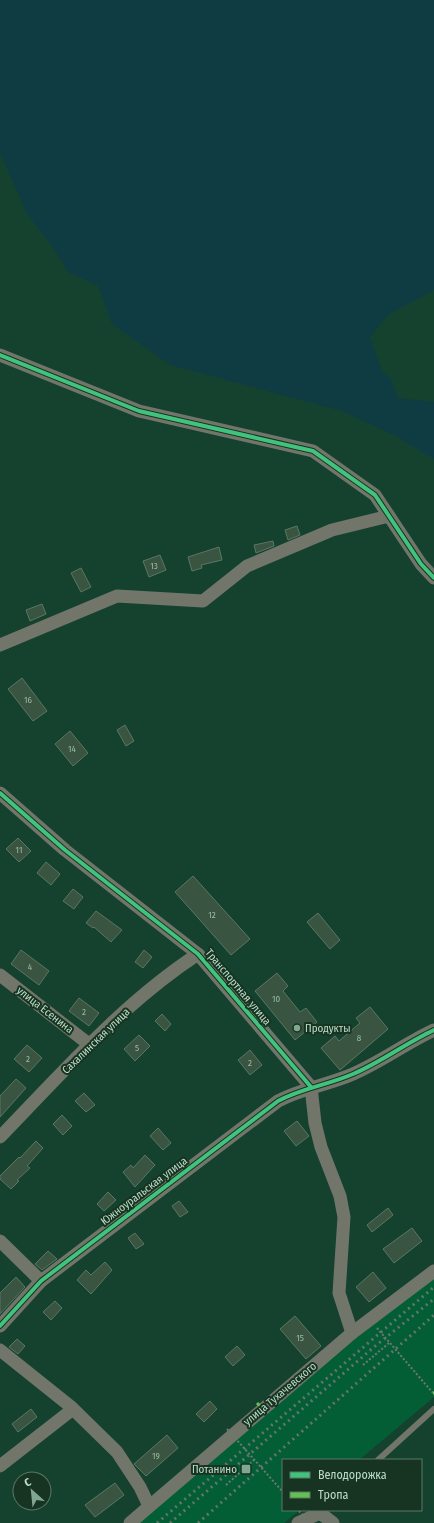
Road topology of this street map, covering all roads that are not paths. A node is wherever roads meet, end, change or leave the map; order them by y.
1 (0, 355) edge
2 (389, 516) junction
3 (434, 578) edge
4 (0, 645) edge
5 (0, 792) edge
6 (198, 954) junction
7 (0, 975) edge
8 (434, 1030) edge
9 (90, 1045) junction
10 (311, 1087) junction
11 (0, 1137) edge
12 (0, 1241) edge
13 (434, 1271) edge
14 (41, 1281) junction
15 (0, 1326) edge
16 (352, 1333) junction
17 (0, 1350) edge
18 (73, 1409) junction
19 (434, 1410) edge
20 (379, 1459) edge
21 (0, 1466) edge
22 (149, 1506) junction
23 (321, 1512) edge
24 (298, 1517) edge
25 (130, 1523) edge
26 (333, 1523) edge

1 - 2 street
2 - 3 street
2 - 4 street
5 - 6 street, Транспортная улица
6 - 9 street, Сахалинская улица
6 - 10 street, Транспортная улица
7 - 9 street, улица Есенина
8 - 10 street
9 - 11 street, Сахалинская улица
10 - 14 street, Южноуральская улица
10 - 16 street
12 - 14 street
13 - 16 street, улица Тухачевского
14 - 15 street, Южноуральская улица
16 - 22 street, улица Тухачевского
17 - 18 street
18 - 21 street
18 - 22 street
19 - 20 lane
22 - 25 street, улица Тухачевского
23 - 24 street
23 - 26 street

